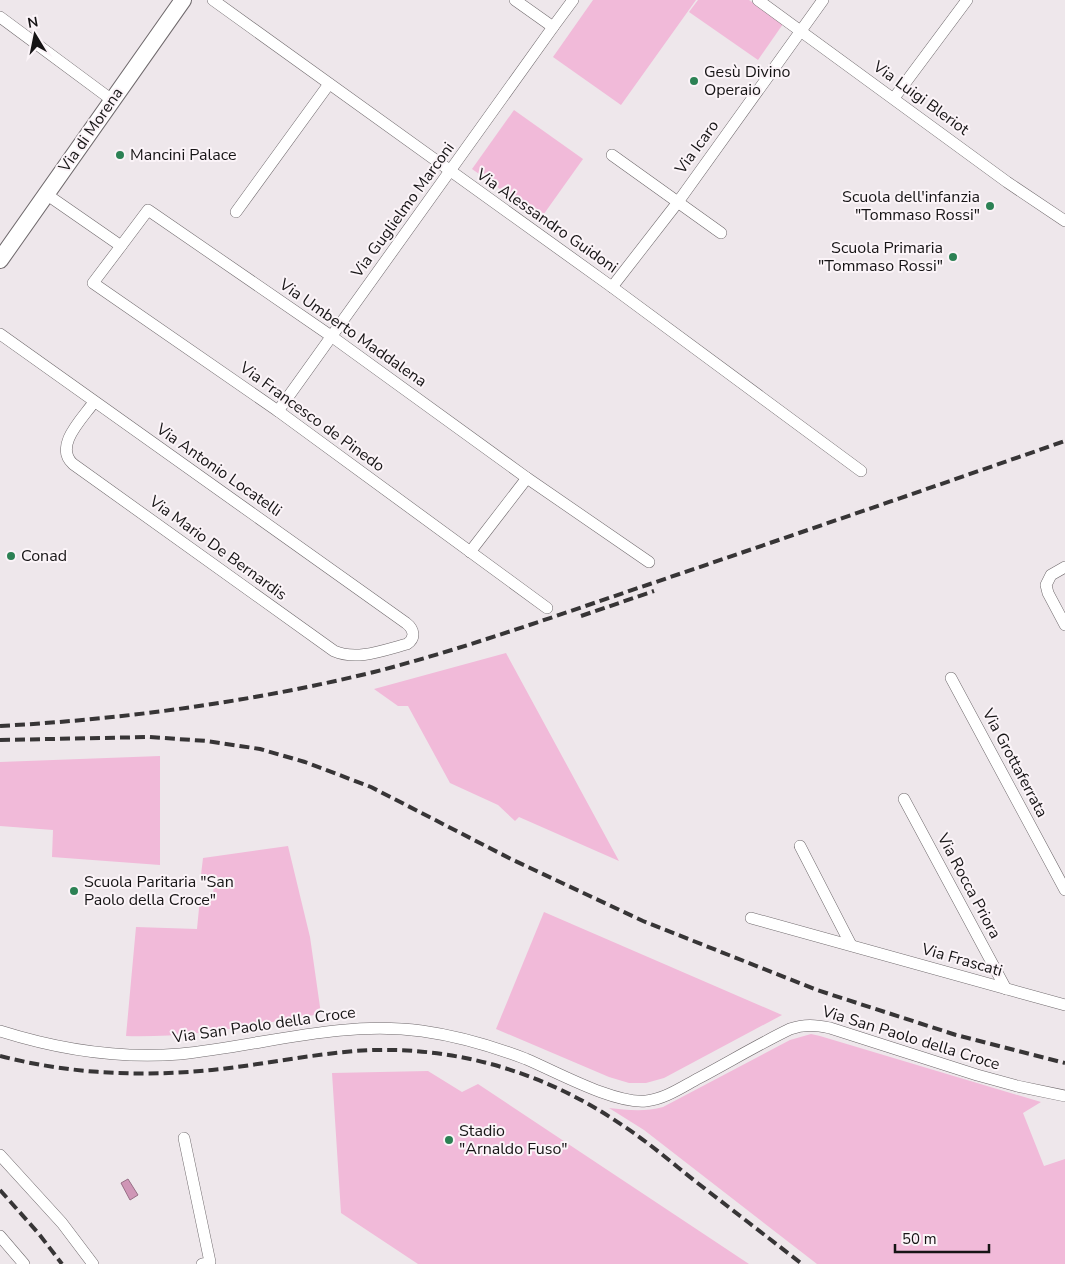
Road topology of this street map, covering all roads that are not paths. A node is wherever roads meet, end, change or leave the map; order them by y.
1 (183, 0) edge
2 (212, 0) edge
3 (516, 0) edge
4 (573, 0) edge
5 (758, 0) edge
6 (823, 0) edge
7 (967, 0) edge
8 (0, 17) edge
9 (553, 27) junction
10 (800, 32) junction
11 (329, 84) junction
12 (894, 98) junction
13 (112, 100) junction
14 (612, 155) dead end
15 (450, 172) junction
16 (46, 194) junction
17 (678, 202) junction
18 (236, 212) dead end
19 (1065, 221) edge
20 (721, 233) dead end
21 (121, 246) junction
22 (0, 260) edge
23 (612, 287) junction
24 (0, 334) edge
25 (331, 336) junction
26 (94, 402) junction
27 (278, 411) junction
28 (861, 470) dead end
29 (527, 478) junction
30 (470, 552) junction
31 (649, 562) dead end
32 (1065, 567) edge
33 (547, 608) dead end
34 (1065, 625) edge
35 (413, 636) joint
36 (951, 678) dead end
37 (904, 799) dead end
38 (800, 846) dead end
39 (1065, 890) edge
40 (751, 918) dead end
41 (850, 945) junction
42 (1006, 989) junction
43 (1065, 1005) edge
44 (0, 1031) edge
45 (1065, 1096) edge
46 (184, 1138) dead end
47 (0, 1155) edge
48 (2, 1240) edge
49 (207, 1263) edge
50 (24, 1264) edge
51 (93, 1264) edge

1 - 13 street, Via di Morena
2 - 11 street, Via Alessandro Guidoni
3 - 9 street
4 - 9 street, Via Guglielmo Marconi
5 - 10 street, Via Luigi Bleriot
6 - 10 street, Via Icaro
7 - 12 street
8 - 13 street
9 - 15 street, Via Guglielmo Marconi
10 - 12 street, Via Luigi Bleriot
10 - 17 street, Via Icaro
11 - 15 street, Via Alessandro Guidoni
11 - 18 street
12 - 19 street, Via Luigi Bleriot
13 - 16 street, Via di Morena
14 - 17 street
15 - 23 street, Via Alessandro Guidoni
15 - 25 street, Via Guglielmo Marconi
16 - 21 street
16 - 22 street, Via di Morena
17 - 20 street
17 - 23 street, Via Icaro
21 - 25 street, Via Umberto Maddalena
21 - 27 street, Via Francesco de Pinedo
23 - 28 street, Via Alessandro Guidoni
24 - 26 street, Via Antonio Locatelli
25 - 27 street, Via Guglielmo Marconi
25 - 29 street, Via Umberto Maddalena
26 - 35 street, Via Antonio Locatelli
26 - 35 street, Via Mario De Bernardis
27 - 30 street, Via Francesco de Pinedo
29 - 30 street
29 - 31 street, Via Umberto Maddalena
30 - 33 street, Via Francesco de Pinedo
32 - 34 street
36 - 39 street, Via Grottaferrata
37 - 42 street, Via Rocca Priora
38 - 41 street
40 - 41 street, Via Frascati
41 - 42 street, Via Frascati
42 - 43 street, Via Frascati
44 - 45 street, Via San Paolo della Croce
46 - 49 street
47 - 51 street
48 - 50 street

